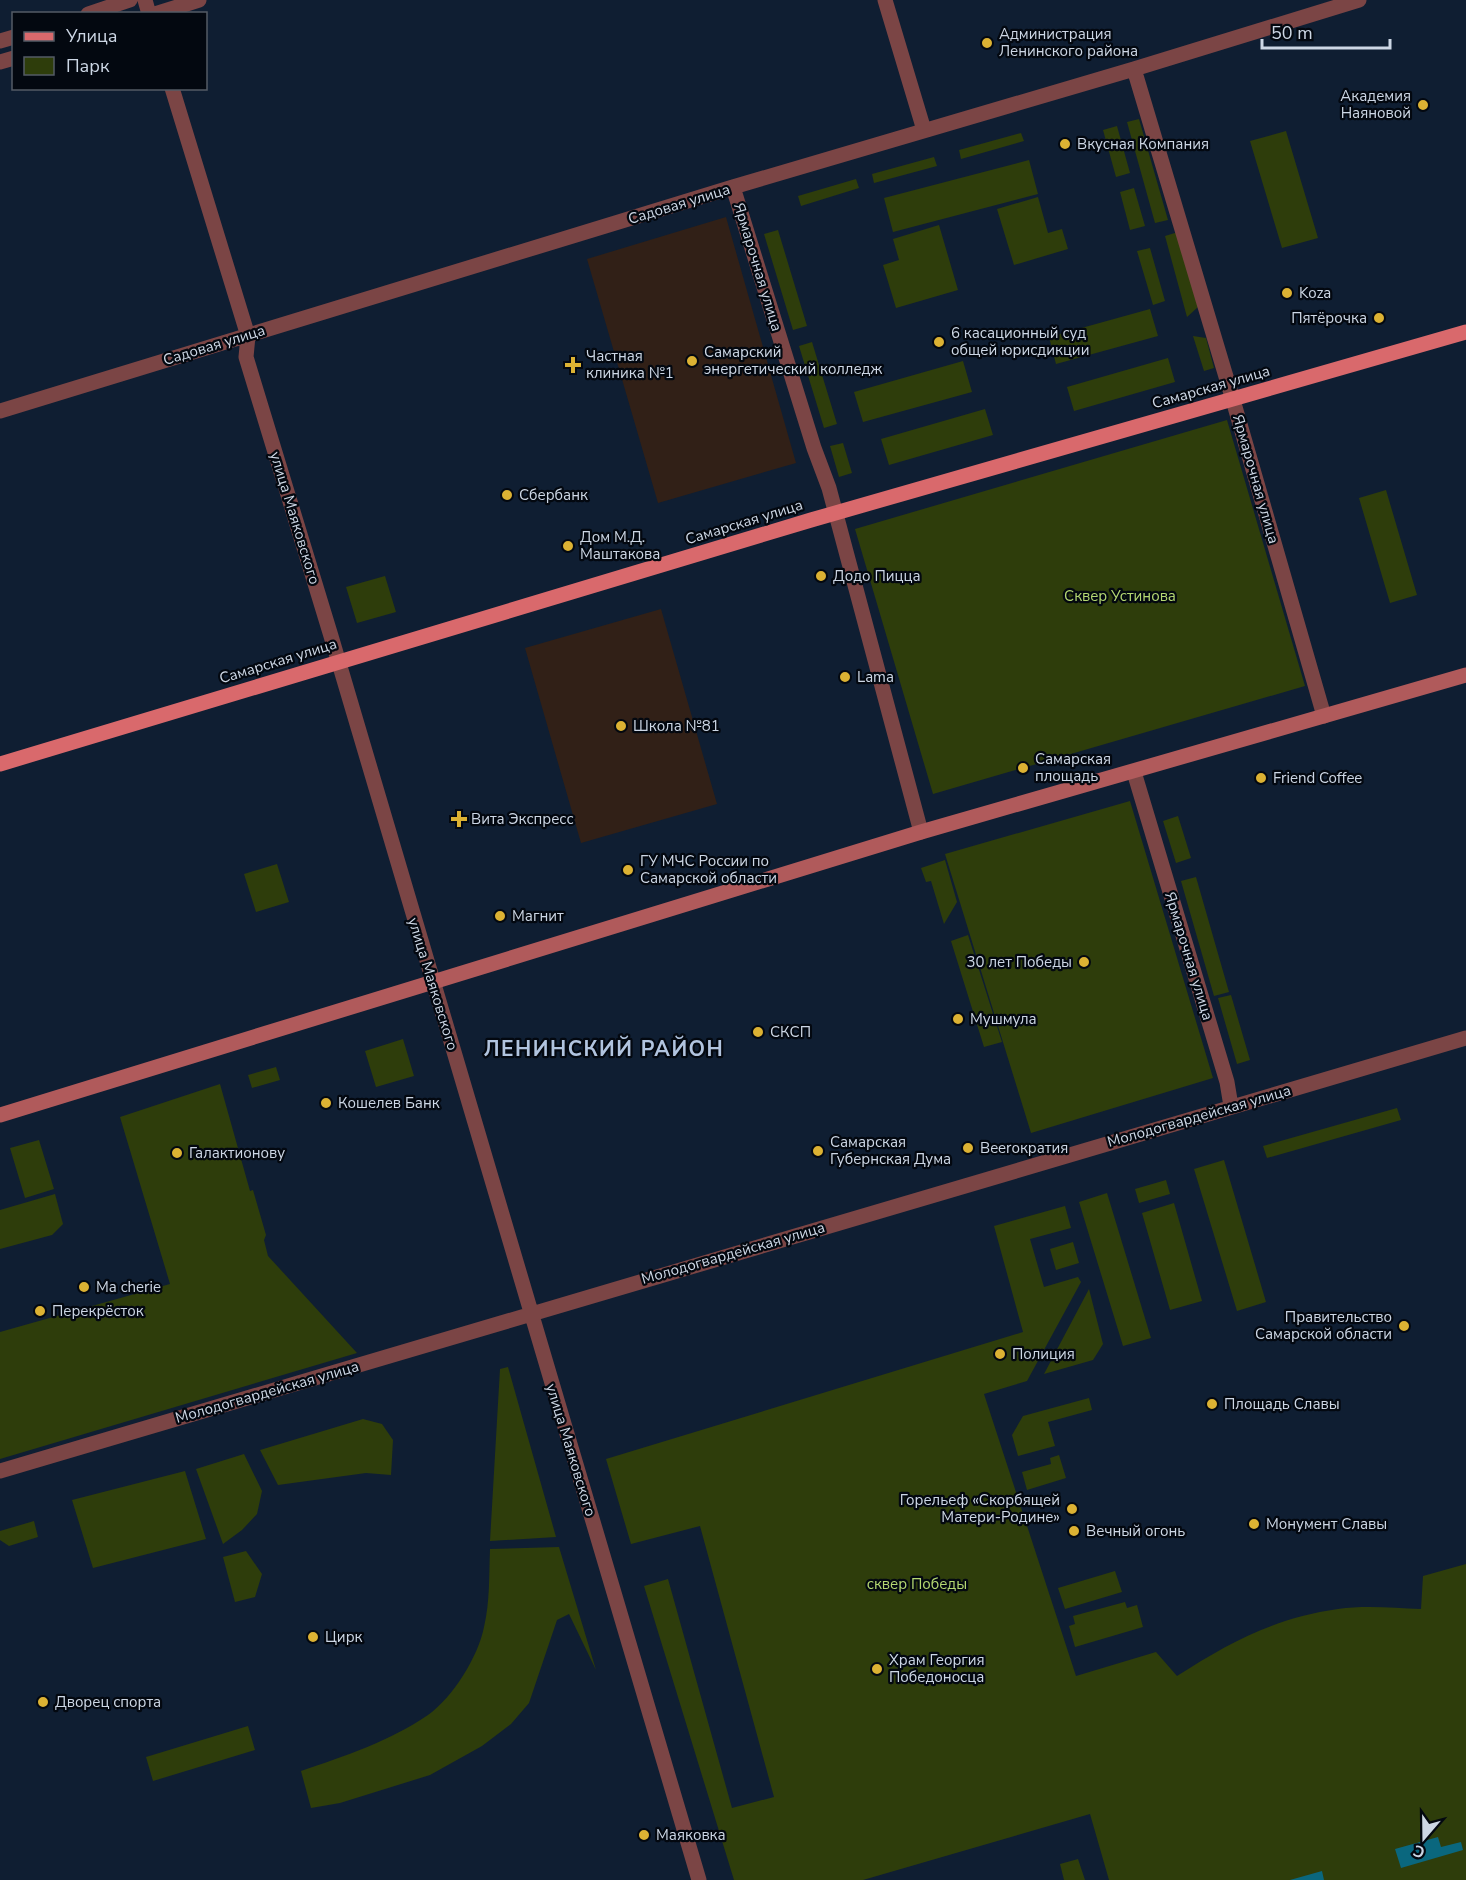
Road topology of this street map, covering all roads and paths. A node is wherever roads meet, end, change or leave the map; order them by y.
1 (130, 0) edge
2 (199, 0) edge
3 (885, 0) edge
4 (1359, 0) edge
5 (94, 12) edge
6 (161, 12) edge
7 (1134, 69) junction
8 (173, 90) edge
9 (924, 130) junction
10 (733, 187) junction
11 (1466, 332) edge
12 (248, 336) junction
13 (1233, 399) junction
14 (0, 411) edge
15 (836, 513) junction
16 (338, 662) junction
17 (1466, 675) edge
18 (1324, 716) junction
19 (0, 765) edge
20 (1134, 772) junction
21 (921, 832) junction
22 (433, 982) junction
23 (1466, 1038) edge
24 (1231, 1107) junction
25 (0, 1115) edge
26 (531, 1313) junction
27 (0, 1471) edge
28 (699, 1880) edge

1 - 5 street
2 - 6 street
3 - 9 street
4 - 7 street, Садовая улица
7 - 9 street, Садовая улица
7 - 13 street, Ярмарочная улица
8 - 12 street, улица Маяковского
9 - 10 street, Садовая улица
10 - 12 street, Садовая улица
10 - 15 street, Ярмарочная улица
11 - 13 main road, Самарская улица
12 - 14 street, Садовая улица
12 - 16 street, улица Маяковского
13 - 15 main road, Самарская улица
13 - 18 street, Ярмарочная улица
15 - 16 main road, Самарская улица
15 - 21 street, Ярмарочная улица
16 - 19 main road, Самарская улица
16 - 22 street, улица Маяковского
17 - 18 street
18 - 20 street
20 - 21 street
20 - 24 street, Ярмарочная улица
21 - 22 street
22 - 25 street
22 - 26 street, улица Маяковского
23 - 24 street, Молодогвардейская улица
24 - 26 street, Молодогвардейская улица
26 - 27 street, Молодогвардейская улица
26 - 28 street, улица Маяковского

